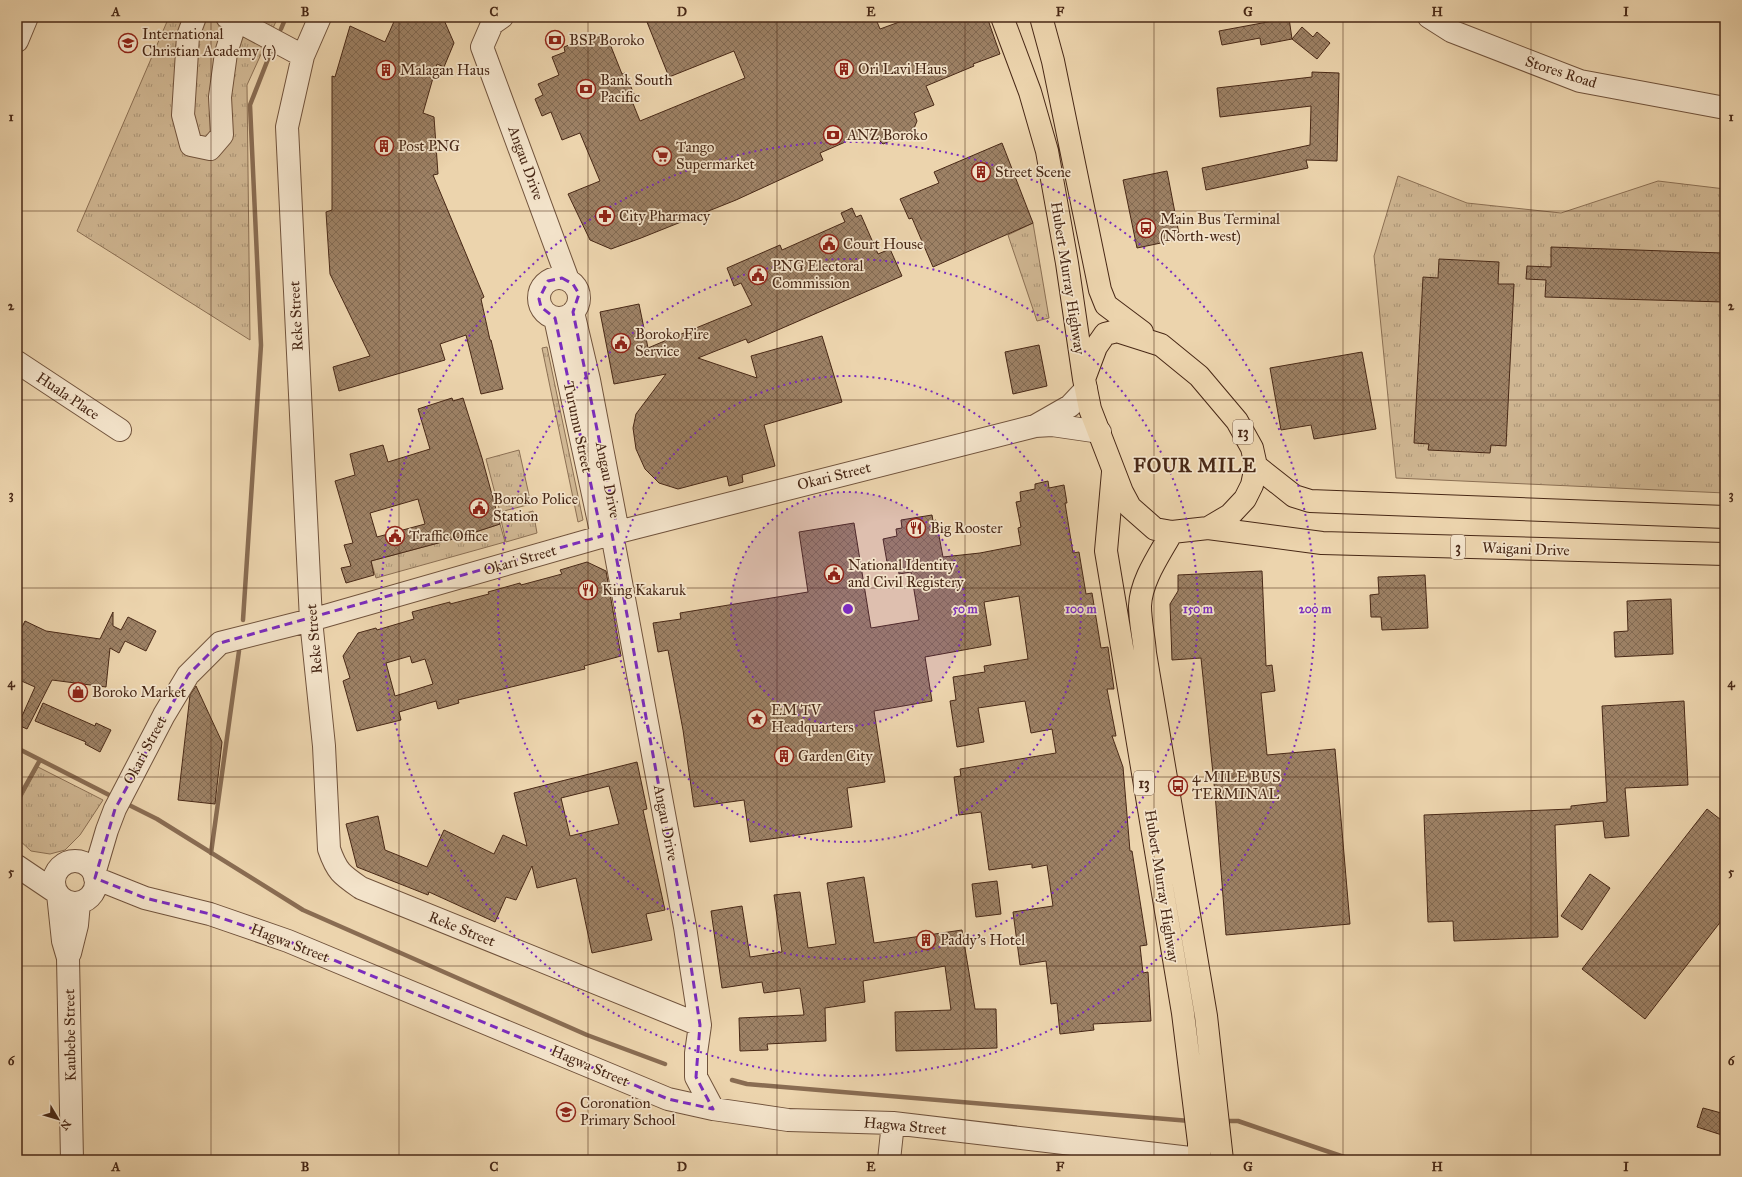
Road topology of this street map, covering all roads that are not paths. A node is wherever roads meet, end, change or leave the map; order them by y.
1 (28, 17) edge
2 (195, 17) edge
3 (320, 17) edge
4 (502, 17) edge
5 (1002, 17) edge
6 (1041, 17) edge
7 (1429, 17) edge
8 (240, 20) edge
9 (17, 41) edge
10 (303, 56) junction
11 (1725, 108) edge
12 (568, 280) junction
13 (564, 315) junction
14 (1161, 345) junction
15 (17, 362) edge
16 (1085, 384) junction
17 (1035, 426) junction
18 (120, 430) dead end
19 (1100, 432) junction
20 (1256, 466) junction
21 (1113, 471) junction
22 (1725, 517) edge
23 (1208, 528) junction
24 (1172, 532) junction
25 (610, 534) junction
26 (1725, 554) edge
27 (311, 620) junction
28 (107, 830) junction
29 (67, 864) junction
30 (19, 867) edge
31 (95, 876) junction
32 (57, 894) junction
33 (145, 898) junction
34 (84, 900) junction
35 (68, 958) junction
36 (700, 1025) junction
37 (1204, 1094) junction
38 (713, 1110) junction
39 (892, 1123) junction
40 (1199, 1154) edge
41 (72, 1160) edge
42 (889, 1160) edge
43 (1222, 1160) edge

1 - 9 street
2 - 8 street
3 - 10 street, Reke Street
4 - 12 street, Angau Drive
5 - 16 highway, Hubert Murray Highway / 13
6 - 14 highway, Hubert Murray Highway / 13
7 - 11 street, Stores Road
8 - 10 street
10 - 27 street, Reke Street
12 - 13 street
12 - 13 street
13 - 25 street, Angau Drive
14 - 16 highway, 13
14 - 20 highway, 13
15 - 18 street, Huala Place
16 - 17 street, Okari Street
16 - 19 highway, 13
17 - 19 street, Okari Street
17 - 25 street, Okari Street
19 - 21 highway, 13
20 - 22 highway
20 - 23 highway, 13
21 - 24 highway, 13
21 - 37 highway, Hubert Murray Highway / 13
23 - 24 highway, 13
23 - 26 highway, Waigani Drive / 3
24 - 37 highway, Hubert Murray Highway / 13
25 - 27 street, Okari Street
25 - 36 street, Angau Drive
27 - 28 street, Okari Street
27 - 36 street, Reke Street
28 - 29 street, Okari Street
28 - 31 street, Okari Street
29 - 30 street
29 - 31 street
29 - 32 street
30 - 32 street
31 - 33 street, Hagwa Street
31 - 34 street
32 - 34 street
32 - 35 street, Kaubebe Street
33 - 34 street, Hagwa Street
33 - 38 street, Hagwa Street
34 - 35 street, Kaubebe Street
35 - 41 street, Kaubebe Street
36 - 38 street, Angau Drive
37 - 40 highway, Hubert Murray Highway / 13
37 - 43 highway, Hubert Murray Highway / 13
38 - 39 street, Hagwa Street
39 - 40 street, Hagwa Street
39 - 42 street

